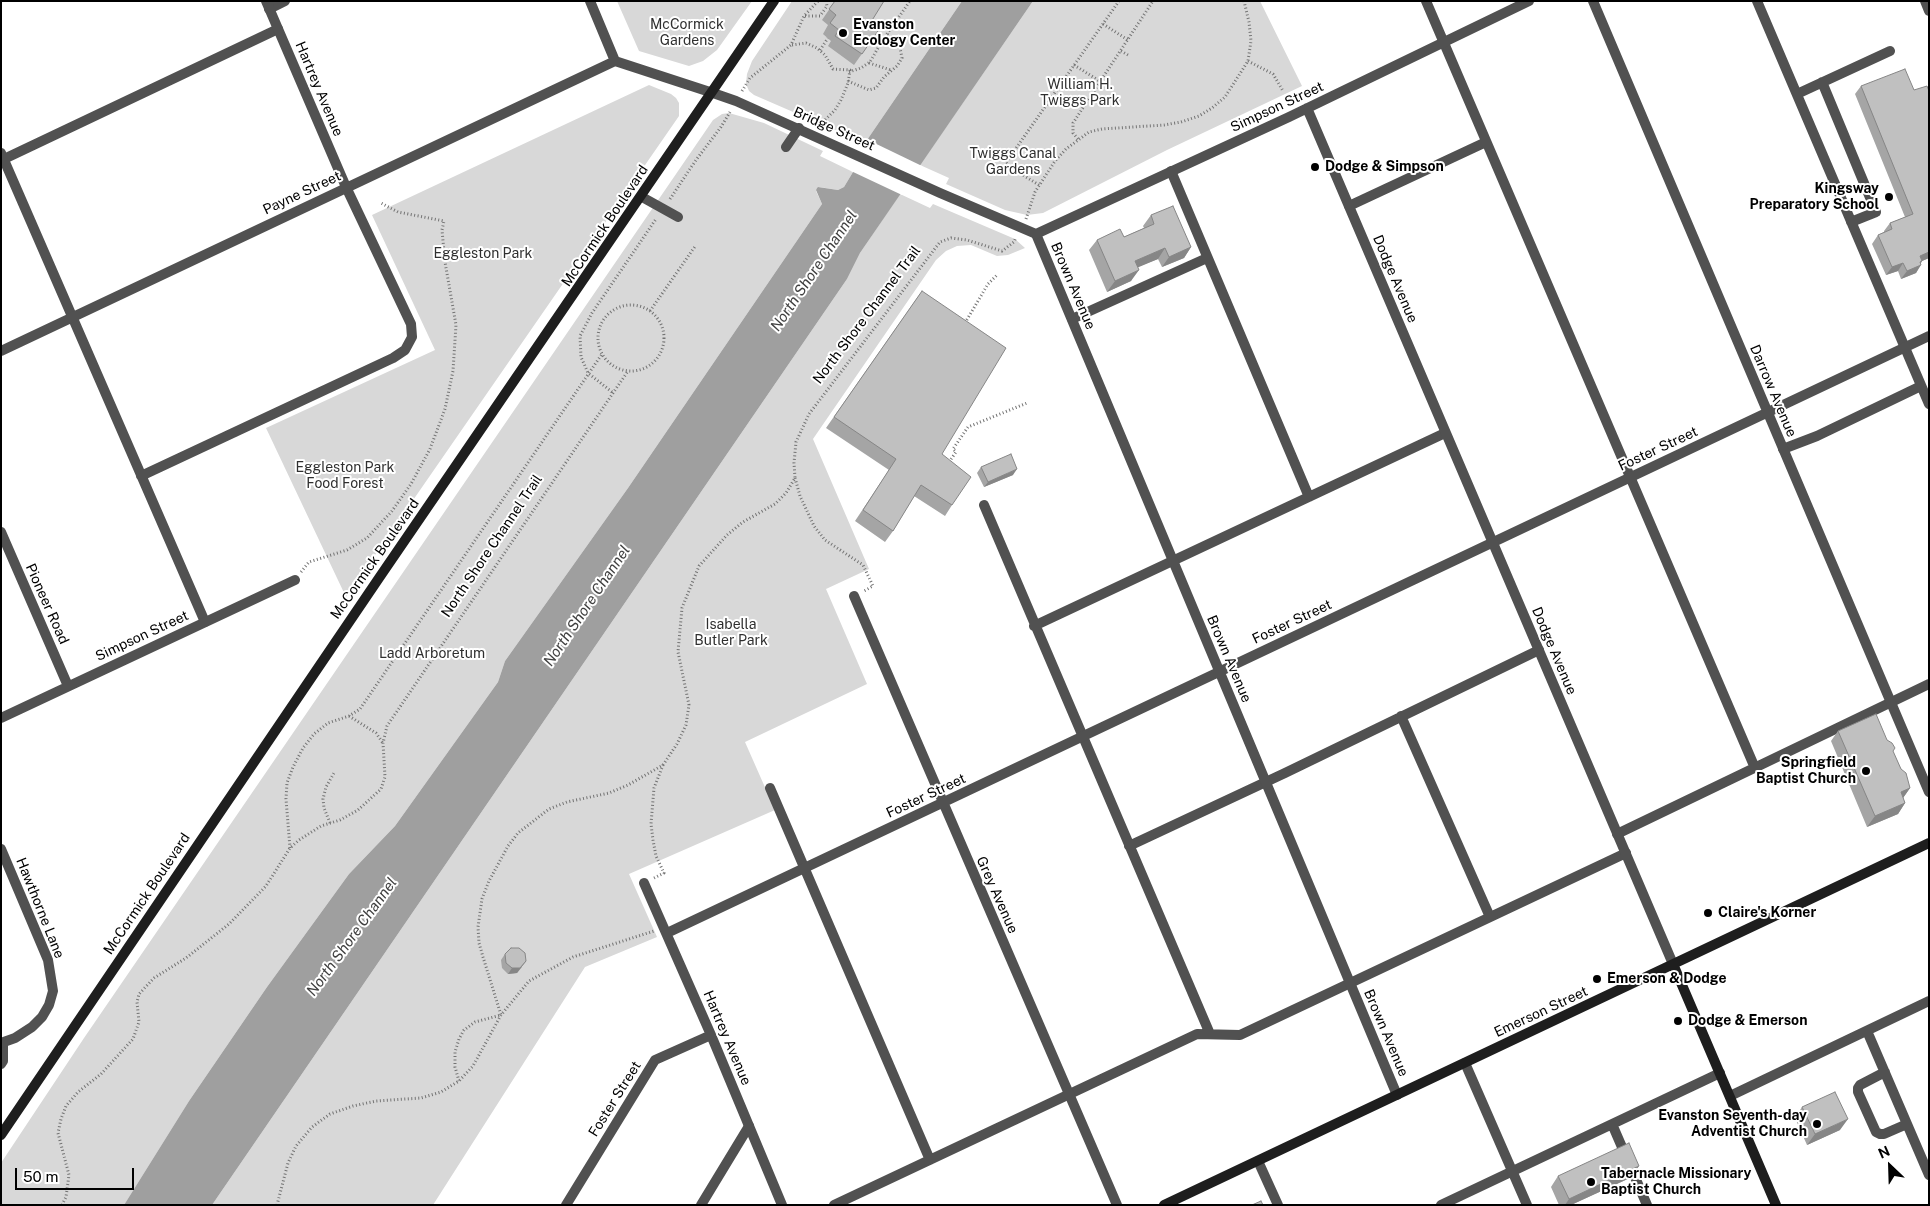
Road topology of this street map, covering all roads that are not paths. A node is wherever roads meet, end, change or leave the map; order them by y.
1 (285, 1) edge
2 (590, 1) edge
3 (774, 1) edge
4 (1426, 1) edge
5 (1529, 1) edge
6 (1593, 1) edge
7 (1757, 1) edge
8 (1925, 1) edge
9 (268, 5) edge
10 (1929, 11) edge
11 (278, 29) junction
12 (1444, 42) junction
13 (1890, 51) dead end
14 (615, 61) junction
15 (1822, 82) junction
16 (713, 93) junction
17 (1797, 94) junction
18 (1307, 108) junction
19 (799, 128) junction
20 (1486, 142) junction
21 (786, 147) dead end
22 (2, 156) edge
23 (1170, 171) junction
24 (346, 187) junction
25 (642, 197) junction
26 (1348, 206) junction
27 (678, 217) dead end
28 (1851, 222) junction
29 (1036, 234) junction
30 (1207, 258) junction
31 (72, 318) junction
32 (1072, 319) junction
33 (1929, 336) edge
34 (1905, 347) junction
35 (1, 351) edge
36 (1921, 386) junction
37 (1929, 404) edge
38 (1768, 413) junction
39 (1446, 432) junction
40 (1783, 449) junction
41 (141, 476) junction
42 (1630, 478) junction
43 (1310, 496) junction
44 (984, 505) dead end
45 (1, 532) edge
46 (1492, 542) junction
47 (1173, 561) junction
48 (295, 580) road end
49 (854, 596) road end
50 (205, 622) junction
51 (1034, 626) junction
52 (1539, 650) junction
53 (1219, 671) junction
54 (1929, 684) edge
55 (68, 686) junction
56 (1891, 702) junction
57 (1401, 716) junction
58 (1, 718) edge
59 (1082, 737) junction
60 (1755, 768) junction
61 (1266, 782) junction
62 (770, 788) dead end
63 (1929, 792) edge
64 (942, 804) junction
65 (1617, 834) junction
66 (1929, 843) edge
67 (1128, 846) junction
68 (1, 849) edge
69 (1626, 853) junction
70 (805, 868) junction
71 (644, 882) road end
72 (1490, 917) junction
73 (667, 934) junction
74 (1673, 964) junction
75 (1350, 983) junction
76 (1929, 1001) edge
77 (1867, 1031) junction
78 (1210, 1034) junction
79 (711, 1035) junction
80 (2, 1043) edge
81 (1465, 1063) junction
82 (1, 1064) edge
83 (1884, 1072) junction
84 (1720, 1073) junction
85 (1069, 1095) junction
86 (1397, 1096) junction
87 (1730, 1096) junction
88 (1612, 1124) junction
89 (1907, 1124) junction
90 (749, 1126) junction
91 (1, 1135) edge
92 (930, 1160) junction
93 (1258, 1161) junction
94 (1512, 1171) junction
95 (1929, 1175) edge
96 (566, 1205) edge
97 (701, 1205) edge
98 (782, 1205) edge
99 (834, 1205) edge
100 (1116, 1205) edge
101 (1164, 1205) edge
102 (1278, 1205) edge
103 (1441, 1205) edge
104 (1527, 1205) edge
105 (1647, 1205) edge
106 (1776, 1205) edge

1 - 9 street
2 - 14 street
3 - 16 main road, McCormick Boulevard
4 - 12 street
5 - 12 street, Simpson Street
6 - 38 street, Darrow Avenue
7 - 17 street
8 - 10 street
9 - 11 street, Hartrey Avenue
11 - 22 street
11 - 24 street, Hartrey Avenue
12 - 18 street, Simpson Street
12 - 20 street
13 - 15 street
14 - 16 street, Bridge Street
14 - 24 street, Payne Street
15 - 17 street
15 - 28 street
16 - 19 street, Bridge Street
16 - 25 main road, McCormick Boulevard
17 - 28 street
18 - 23 street, Simpson Street
18 - 26 street, Dodge Avenue
19 - 21 street
19 - 29 street, Bridge Street
20 - 26 street
20 - 42 street
22 - 31 street
23 - 29 street, Simpson Street
23 - 30 street
24 - 31 street, Payne Street
24 - 41 street, Hartrey Avenue
25 - 27 street
25 - 91 main road, McCormick Boulevard
26 - 39 street, Dodge Avenue
28 - 34 street
29 - 32 street, Brown Avenue
30 - 32 street
30 - 43 street
31 - 35 street, Payne Street
31 - 41 street
32 - 47 street, Brown Avenue
33 - 34 street, Foster Street
34 - 36 street
34 - 38 street, Foster Street
36 - 37 street
36 - 40 street
38 - 40 street, Darrow Avenue
38 - 42 street, Foster Street
39 - 43 street
39 - 46 street, Dodge Avenue
40 - 56 street, Darrow Avenue
41 - 50 street
42 - 46 street, Foster Street
42 - 60 street
43 - 47 street
44 - 51 street
45 - 55 street, Pioneer Road
46 - 52 street, Dodge Avenue
46 - 53 street, Foster Street
47 - 51 street
47 - 53 street, Brown Avenue
48 - 50 street, Simpson Street
49 - 64 street, Grey Avenue
50 - 55 street, Simpson Street
51 - 59 street
52 - 57 street
52 - 65 street, Dodge Avenue
53 - 59 street, Foster Street
53 - 61 street, Brown Avenue
54 - 56 street
55 - 58 street, Simpson Street
56 - 60 street
56 - 63 street, Darrow Avenue
57 - 61 street
57 - 72 street
59 - 64 street, Foster Street
59 - 67 street
60 - 65 street
61 - 67 street
61 - 75 street, Brown Avenue
62 - 70 street
64 - 70 street, Foster Street
64 - 85 street, Grey Avenue
65 - 69 street, Dodge Avenue
66 - 74 main road, Emerson Street
67 - 78 street
68 - 80 street, Hawthorne Lane
69 - 72 street
69 - 74 street, Dodge Avenue
70 - 73 street, Foster Street
70 - 92 street
71 - 73 street, Hartrey Avenue
72 - 75 street
73 - 79 street, Hartrey Avenue
74 - 81 main road, Emerson Street
74 - 84 main road, Dodge Avenue
75 - 78 street
75 - 86 street, Brown Avenue
76 - 77 street
77 - 83 street
77 - 87 street
78 - 85 street
79 - 90 street, Hartrey Avenue
79 - 96 street, Foster Street
80 - 82 street
81 - 86 main road, Emerson Street
81 - 94 street
83 - 89 street
83 - 89 street
84 - 87 main road, Dodge Avenue
84 - 88 street
85 - 92 street
85 - 100 street, Grey Avenue
86 - 93 main road, Emerson Street
87 - 106 main road, Dodge Avenue
88 - 94 street
88 - 105 street
89 - 95 street
90 - 97 street
90 - 98 street, Hartrey Avenue
92 - 99 street
93 - 101 main road, Emerson Street
93 - 102 street
94 - 103 street
94 - 104 street

